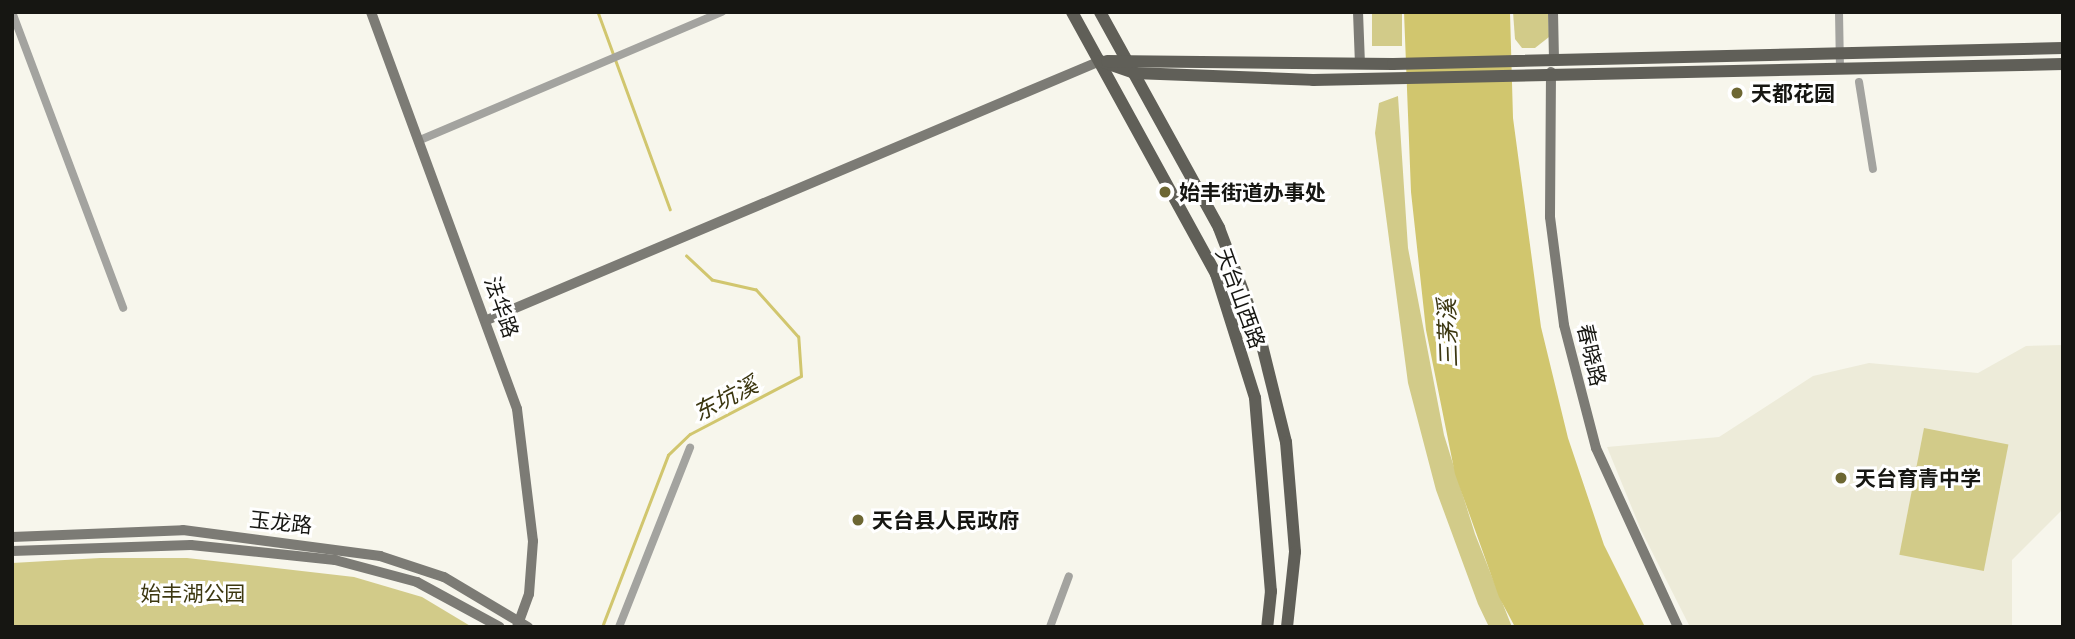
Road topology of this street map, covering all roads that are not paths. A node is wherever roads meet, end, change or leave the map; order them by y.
1 (12, 12) edge
2 (371, 12) edge
3 (722, 12) edge
4 (1072, 12) edge
5 (1100, 12) edge
6 (1358, 12) edge
7 (1553, 12) edge
8 (1839, 12) edge
9 (2063, 48) edge
10 (1840, 52) junction
11 (1127, 60) junction
12 (1100, 61) junction
13 (1360, 64) junction
14 (2063, 64) edge
15 (1552, 66) junction
16 (1840, 67) junction
17 (1393, 71) junction
18 (1134, 73) junction
19 (1859, 82) dead end
20 (420, 140) junction
21 (1873, 169) dead end
22 (1214, 218) junction
23 (1192, 229) junction
24 (123, 308) dead end
25 (487, 320) junction
26 (1274, 395) junction
27 (1255, 398) junction
28 (690, 448) dead end
29 (12, 537) edge
30 (12, 551) edge
31 (1069, 576) dead end
32 (522, 625) edge
33 (500, 627) edge
34 (619, 627) edge
35 (1050, 627) edge
36 (1266, 627) edge
37 (1287, 627) edge
38 (1678, 627) edge

1 - 24 street
2 - 20 main road, 法华路
3 - 20 street
4 - 12 main road, 天台山西路
5 - 11 main road, 天台山西路
6 - 13 main road
7 - 15 main road, 春晓路
8 - 10 street
9 - 10 main road
10 - 15 main road
10 - 16 street
11 - 12 main road
11 - 13 main road
11 - 18 main road, 天台山西路
12 - 18 main road
12 - 23 main road, 天台山西路
12 - 25 main road
13 - 17 main road
14 - 16 main road
15 - 16 main road
15 - 17 main road
15 - 38 main road, 春晓路
17 - 18 main road
18 - 22 main road, 天台山西路
19 - 21 street
20 - 25 main road, 法华路
22 - 23 main road
22 - 26 main road, 天台山西路
23 - 27 main road, 天台山西路
25 - 32 main road, 法华路
26 - 27 main road
26 - 37 main road, 天台山西路
27 - 36 main road, 天台山西路
28 - 34 street
29 - 32 main road, 玉龙路
30 - 33 main road, 玉龙路
31 - 35 street

